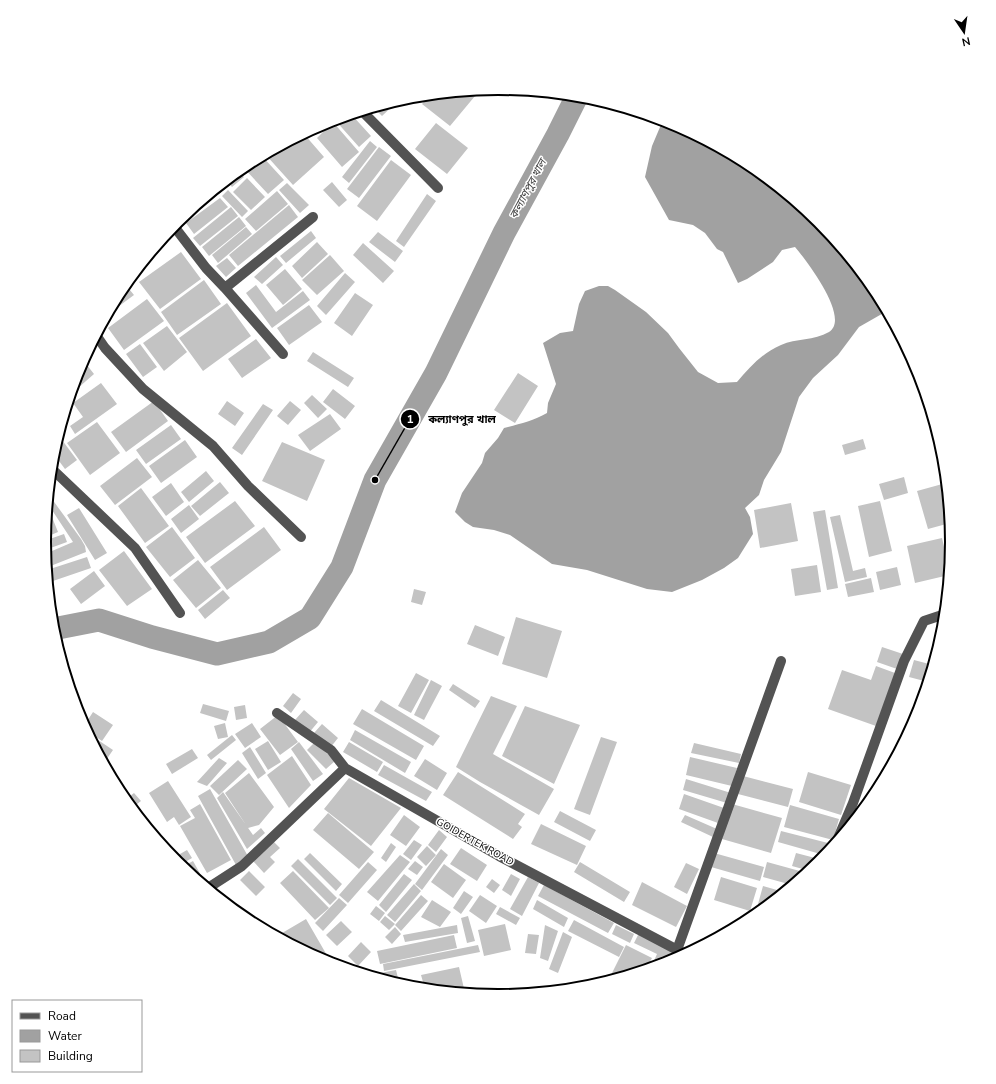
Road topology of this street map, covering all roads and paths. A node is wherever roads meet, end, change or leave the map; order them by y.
1 (366, 115) edge
2 (438, 188) dead end
3 (313, 217) dead end
4 (177, 231) edge
5 (225, 288) junction
6 (99, 340) edge
7 (283, 354) dead end
8 (57, 474) edge
9 (301, 537) dead end
10 (180, 613) dead end
11 (938, 616) edge
12 (781, 661) dead end
13 (277, 712) dead end
14 (345, 768) junction
15 (843, 826) edge
16 (212, 885) edge
17 (682, 949) edge
18 (679, 951) edge

1 - 2 street
3 - 5 street
4 - 5 street
5 - 7 street
6 - 9 street
8 - 10 street
11 - 15 street
12 - 17 street
13 - 14 street, GOIDERTEK ROAD
14 - 16 street
14 - 18 street, GOIDERTEK ROAD

